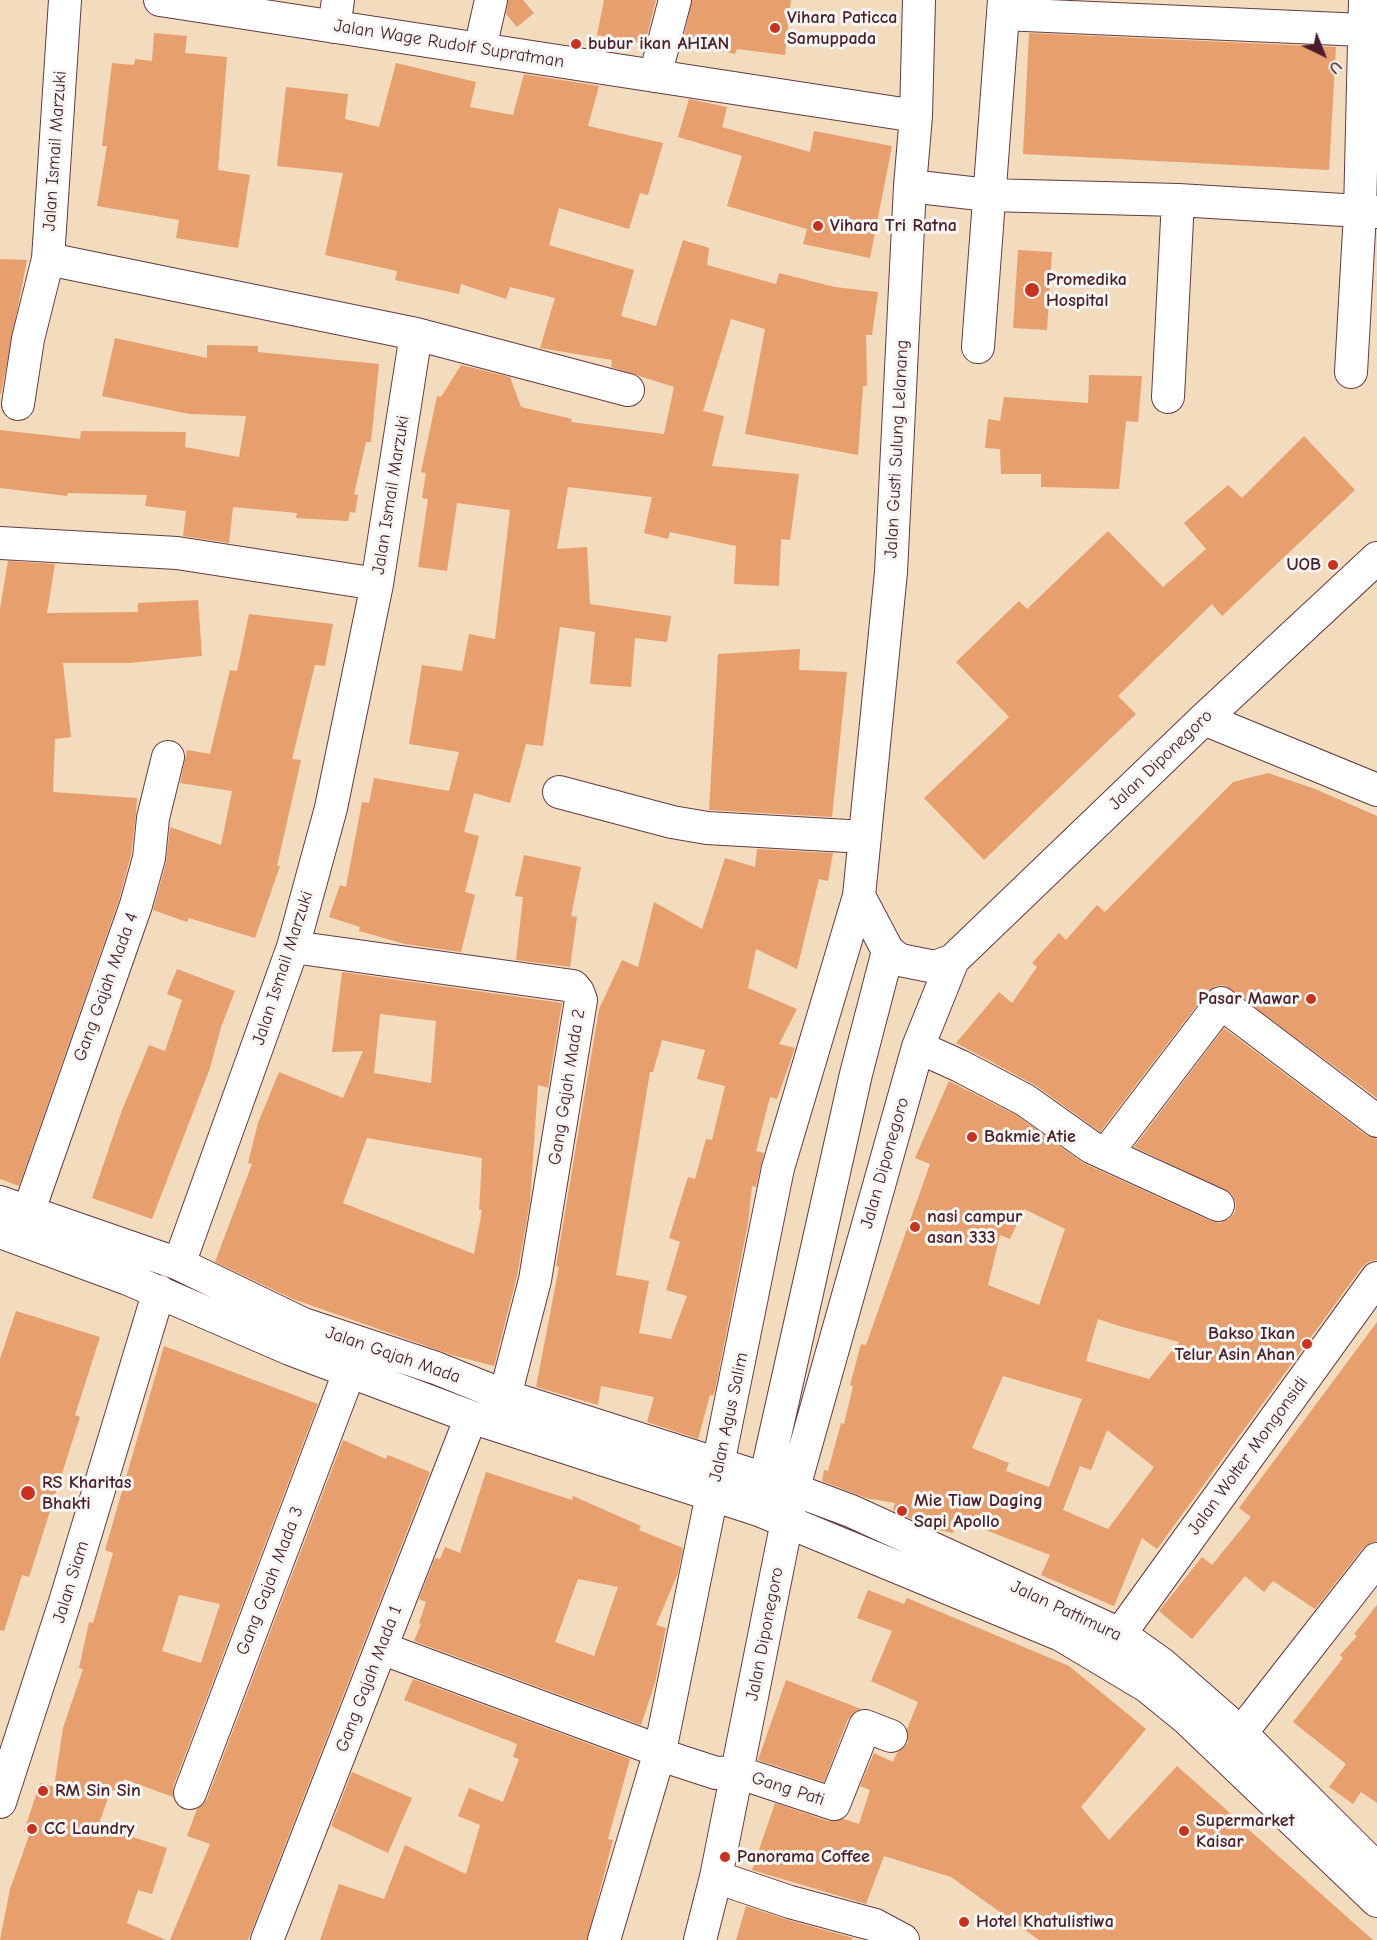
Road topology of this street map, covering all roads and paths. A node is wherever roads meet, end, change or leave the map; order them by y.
1 (66, 0) edge
2 (160, 0) edge
3 (491, 0) edge
4 (675, 0) edge
5 (919, 0) edge
6 (1003, 7) edge
7 (336, 13) edge
8 (1364, 15) edge
9 (480, 49) junction
10 (655, 76) junction
11 (916, 116) junction
12 (910, 186) junction
13 (988, 195) junction
14 (1178, 200) junction
15 (1368, 212) edge
16 (48, 259) junction
17 (417, 334) junction
18 (978, 347) dead end
19 (1351, 372) dead end
20 (628, 390) dead end
21 (1168, 397) dead end
22 (18, 404) dead end
23 (0, 543) edge
24 (1377, 558) edge
25 (377, 584) junction
26 (1204, 719) junction
27 (168, 757) dead end
28 (1377, 790) edge
29 (559, 792) dead end
30 (865, 837) junction
31 (859, 896) junction
32 (293, 947) junction
33 (888, 951) junction
34 (952, 960) junction
35 (918, 1047) junction
36 (1377, 1121) edge
37 (1106, 1154) junction
38 (1218, 1205) dead end
39 (14, 1207) edge
40 (0, 1232) edge
41 (179, 1264) junction
42 (1377, 1278) edge
43 (159, 1292) junction
44 (296, 1336) junction
45 (350, 1370) junction
46 (505, 1396) junction
47 (471, 1417) junction
48 (720, 1464) junction
49 (779, 1485) junction
50 (712, 1496) junction
51 (759, 1510) junction
52 (788, 1521) junction
53 (1377, 1559) edge
54 (1120, 1634) junction
55 (381, 1648) junction
56 (1241, 1733) junction
57 (891, 1736) dead end
58 (662, 1753) junction
59 (727, 1772) junction
60 (190, 1793) dead end
61 (0, 1802) edge
62 (1377, 1869) edge
63 (716, 1877) junction
64 (1377, 1901) edge
65 (267, 1940) edge
66 (604, 1940) edge
67 (700, 1940) edge
68 (903, 1940) edge

1 - 16 street, Jalan Ismail Marzuki
2 - 7 street, Jalan Wage Rudolf Supratman
3 - 9 street
4 - 10 street
5 - 11 street, Jalan Gusti Sulung Lelanang
6 - 8 street
6 - 13 street
7 - 9 street, Jalan Wage Rudolf Supratman
8 - 15 street
9 - 10 street, Jalan Wage Rudolf Supratman
10 - 11 street, Jalan Wage Rudolf Supratman
11 - 12 street, Jalan Gusti Sulung Lelanang
12 - 13 street
12 - 30 street, Jalan Gusti Sulung Lelanang
13 - 14 street
13 - 18 street
14 - 15 street
14 - 21 street
15 - 19 street
16 - 17 street
16 - 22 street, Jalan Ismail Marzuki
17 - 20 street
17 - 25 street, Jalan Ismail Marzuki
23 - 25 street
24 - 26 street, Jalan Diponegoro
25 - 32 street, Jalan Ismail Marzuki
26 - 28 street
26 - 34 street, Jalan Diponegoro
27 - 39 street, Gang Gajah Mada 4
29 - 30 street
30 - 31 street, Jalan Gusti Sulung Lelanang
31 - 33 street
31 - 48 street, Jalan Agus Salim
32 - 41 street, Jalan Ismail Marzuki
32 - 46 street, Gang Gajah Mada 2
33 - 34 street
33 - 49 street
34 - 35 street, Jalan Diponegoro
35 - 37 street
35 - 49 street, Jalan Diponegoro
36 - 37 street
37 - 38 street
39 - 41 street, Jalan Gajah Mada
40 - 43 street, Jalan Gajah Mada
41 - 44 street, Jalan Gajah Mada
42 - 54 street, Jalan Wolter Mongonsidi
43 - 44 street, Jalan Gajah Mada
43 - 61 street, Jalan Siam
44 - 45 street, Jalan Gajah Mada
44 - 46 street, Jalan Gajah Mada
45 - 47 street, Jalan Gajah Mada
45 - 60 street, Gang Gajah Mada 3
46 - 48 street, Jalan Gajah Mada
47 - 50 street, Jalan Gajah Mada
47 - 55 street, Gang Gajah Mada 1
48 - 49 street, Jalan Gajah Mada
48 - 50 street, Jalan Agus Salim
49 - 51 street
49 - 52 street, Jalan Diponegoro
49 - 54 street, Jalan Pattimura
50 - 51 street, Jalan Gajah Mada
50 - 58 street, Jalan Agus Salim
51 - 52 street, Jalan Gajah Mada
52 - 59 street, Jalan Diponegoro
52 - 64 street, Jalan Gajah Mada
53 - 56 street
54 - 56 street, Jalan Pattimura
55 - 58 street
55 - 65 street, Gang Gajah Mada 1
56 - 62 street, Jalan Pattimura
57 - 59 street, Gang Pati
58 - 59 street
58 - 66 street, Jalan Agus Salim
59 - 63 street, Jalan Diponegoro
63 - 67 street, Jalan Diponegoro
63 - 68 street

